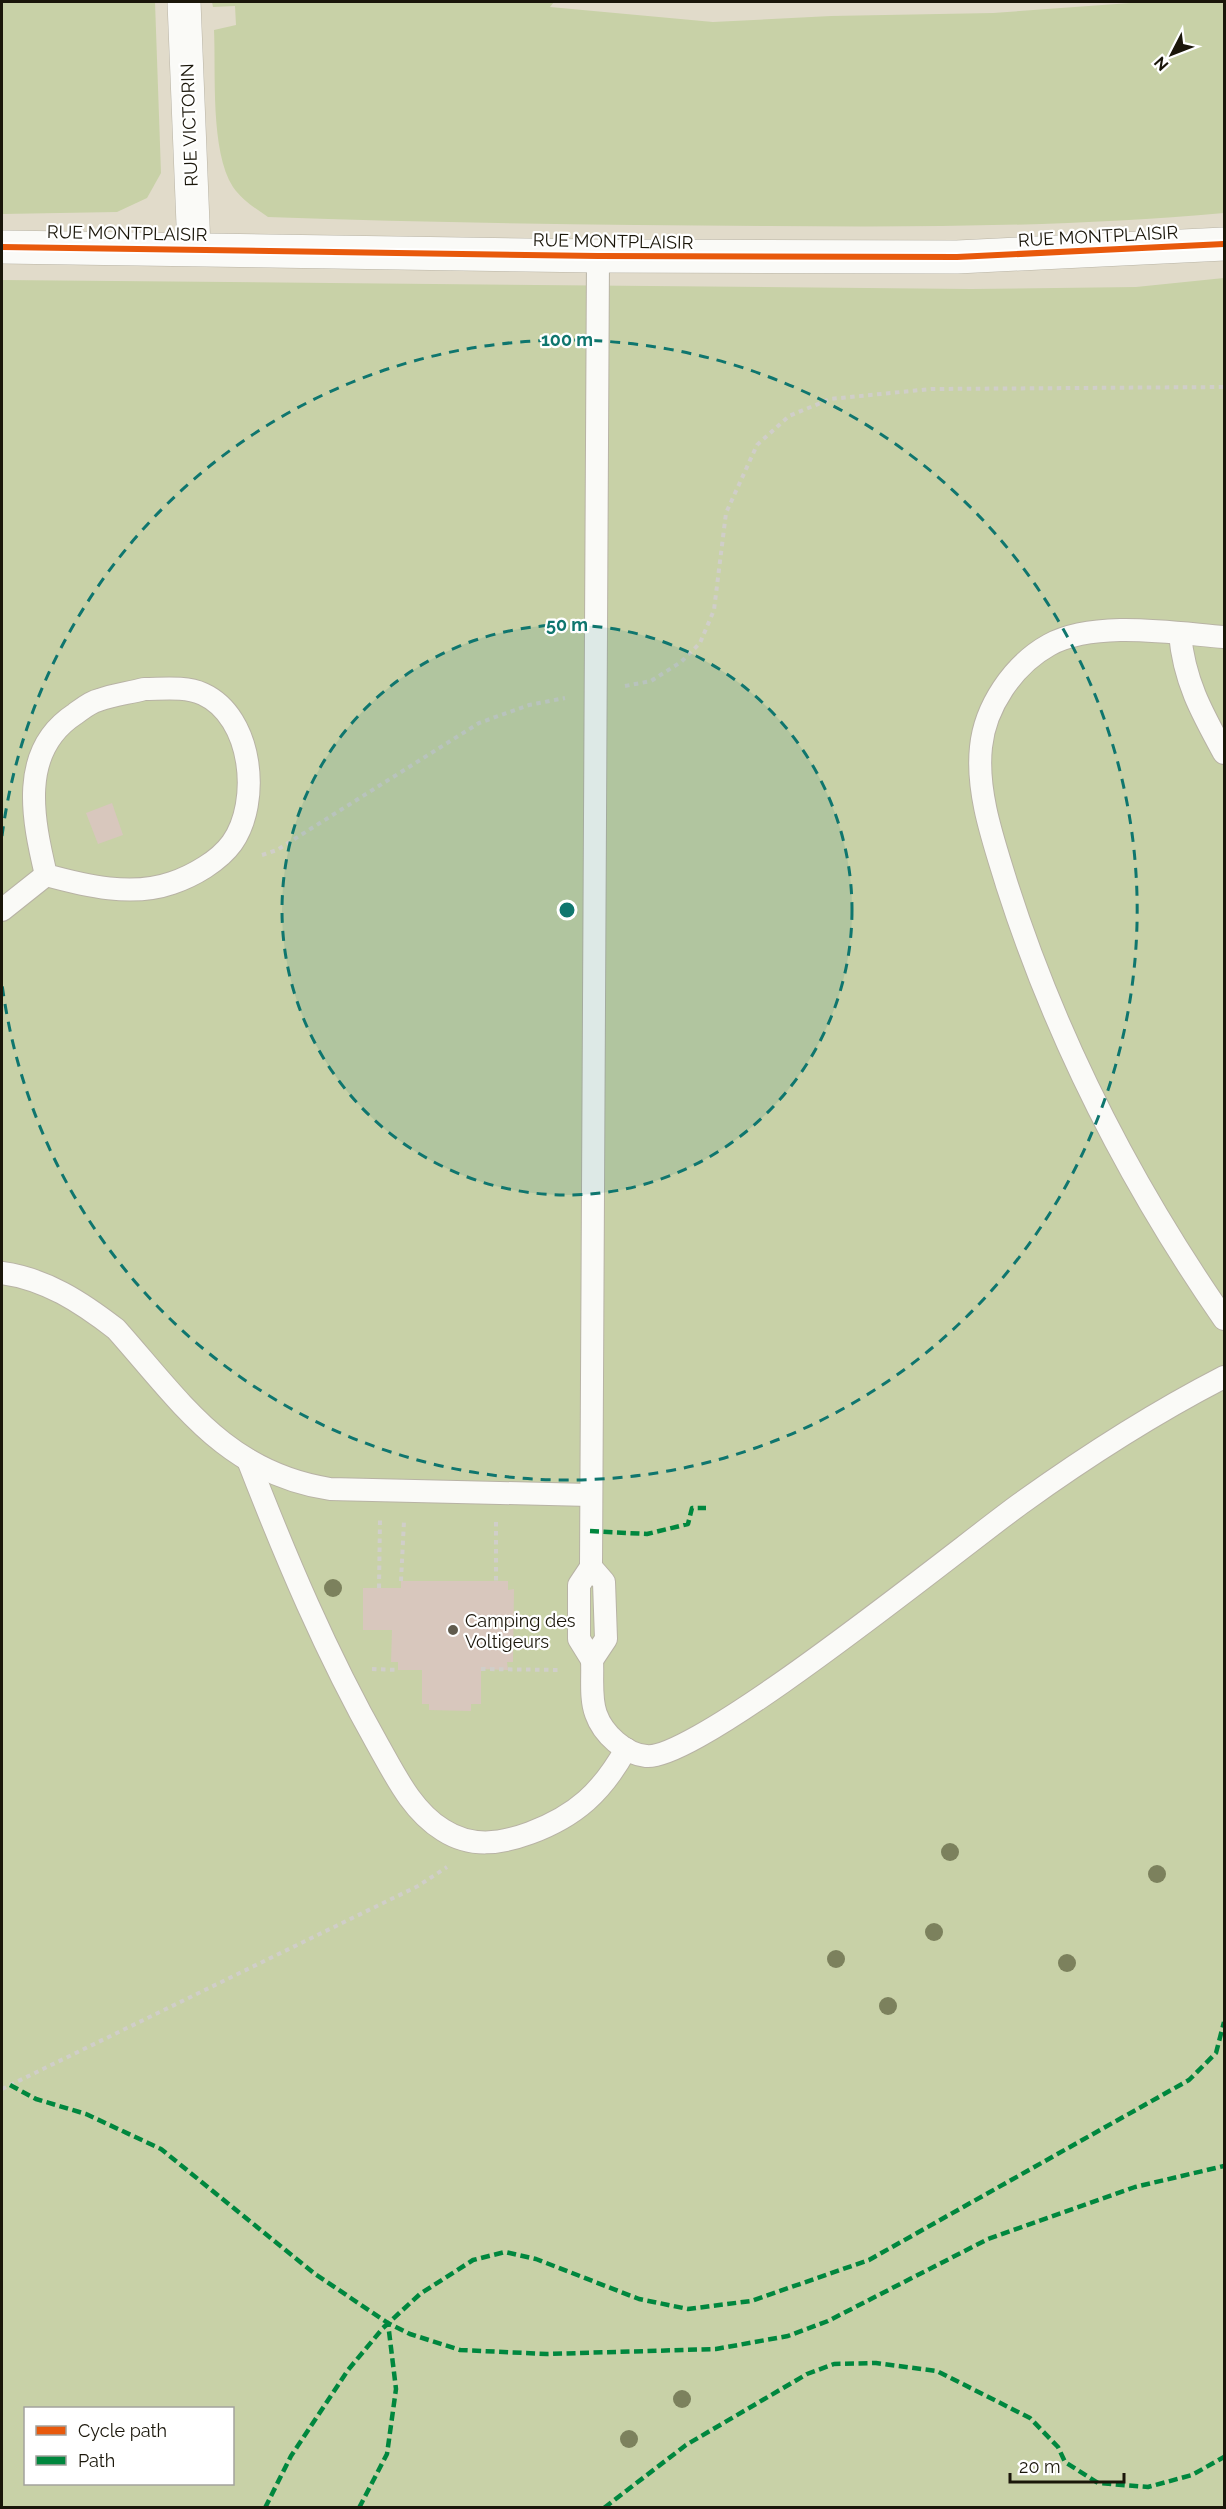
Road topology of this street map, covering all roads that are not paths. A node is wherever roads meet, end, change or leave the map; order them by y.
1 (184, 2) edge
2 (1224, 244) edge
3 (2, 247) edge
4 (194, 249) junction
5 (598, 256) junction
6 (1180, 634) junction
7 (1224, 637) edge
8 (1224, 753) edge
9 (46, 875) junction
10 (2, 910) edge
11 (2, 1274) edge
12 (1224, 1319) edge
13 (1224, 1377) edge
14 (248, 1460) junction
15 (590, 1494) junction
16 (626, 1749) junction

1 - 4 street, RUE VICTORIN
2 - 5 street, RUE MONTPLAISIR
3 - 4 street, RUE MONTPLAISIR
4 - 5 street, RUE MONTPLAISIR
5 - 15 lane
6 - 7 lane
6 - 8 lane
6 - 12 lane
9 - 9 lane
9 - 10 lane
11 - 14 lane
13 - 16 lane
14 - 15 lane
14 - 16 lane
15 - 16 lane

